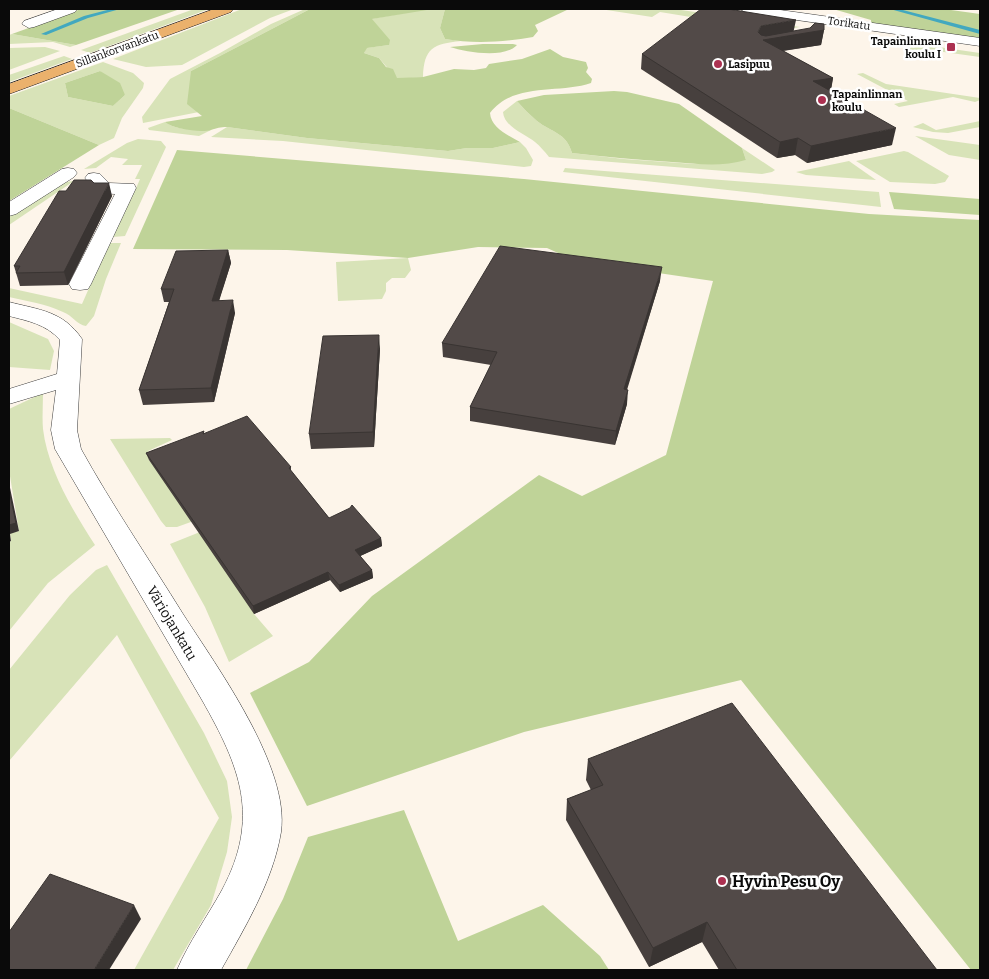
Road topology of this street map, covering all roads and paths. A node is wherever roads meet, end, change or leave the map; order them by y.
1 (70, 9) edge
2 (226, 9) edge
3 (747, 9) edge
4 (783, 11) edge
5 (818, 19) junction
6 (29, 24) dead end
7 (807, 32) edge
8 (980, 42) edge
9 (9, 90) edge
10 (68, 173) dead end
11 (94, 178) dead end
12 (9, 210) edge
13 (80, 284) dead end
14 (9, 309) edge
15 (68, 378) junction
16 (9, 397) edge
17 (198, 970) edge

1 - 6 street
2 - 9 main road, Sillankorvankatu
3 - 4 street, Torikatu
4 - 5 street, Torikatu
5 - 7 street
5 - 8 street, Torikatu
10 - 12 street
11 - 13 street
14 - 15 street, Väriojankatu
15 - 16 street
15 - 17 street, Väriojankatu

